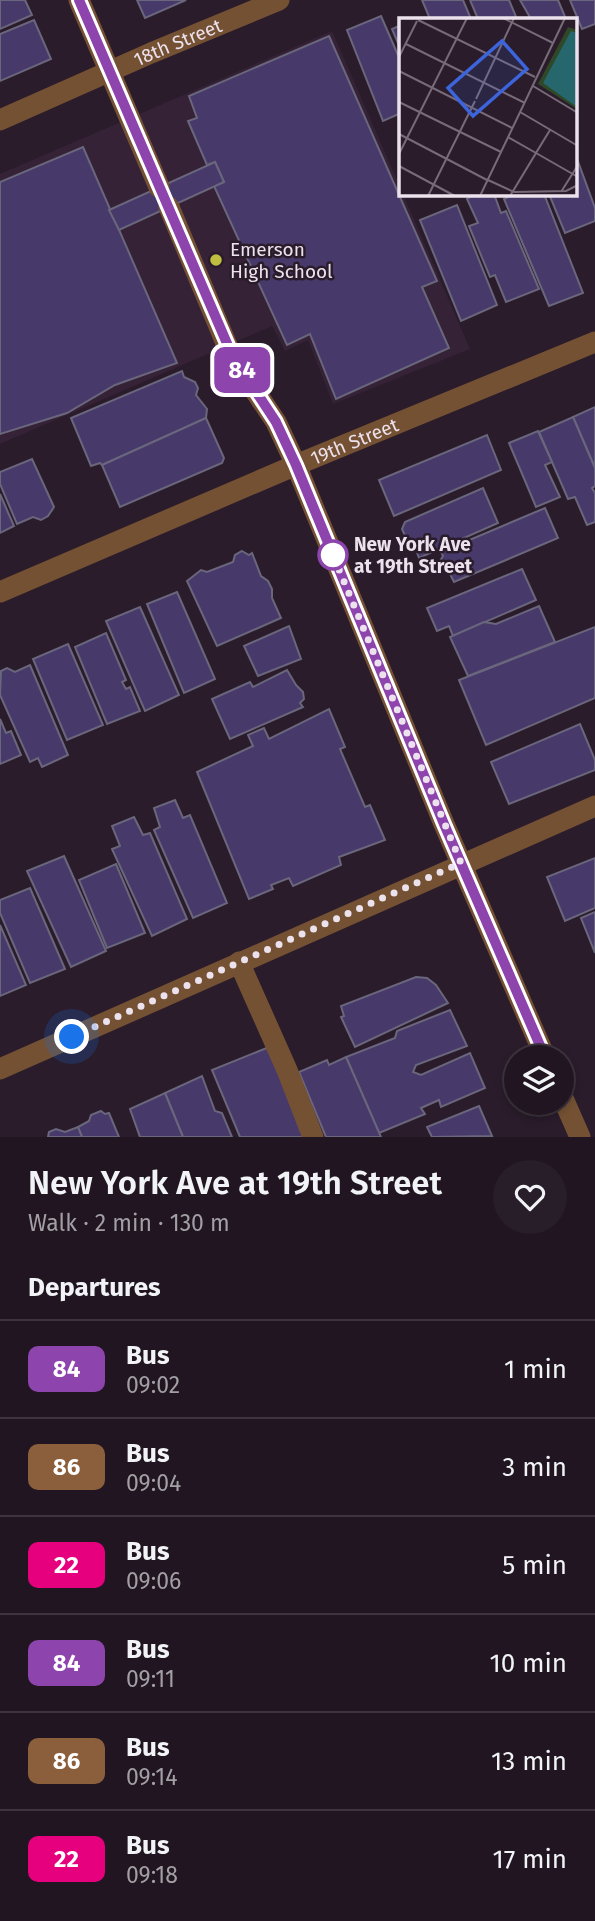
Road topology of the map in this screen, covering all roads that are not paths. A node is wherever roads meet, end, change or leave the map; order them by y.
1 (79, 0) edge
2 (279, 0) edge
3 (111, 71) junction
4 (0, 120) edge
5 (159, 187) dead end
6 (169, 207) dead end
7 (595, 342) edge
8 (296, 465) junction
9 (0, 592) edge
10 (595, 806) edge
11 (461, 863) junction
12 (239, 962) junction
13 (540, 1045) edge
14 (0, 1069) edge
15 (570, 1115) edge
16 (313, 1137) edge
17 (580, 1137) edge

1 - 3 street
2 - 3 street, 18th Street
3 - 4 street, 18th Street
3 - 5 street
6 - 8 street
7 - 8 street, 19th Street
8 - 9 street, 19th Street
8 - 11 street
10 - 11 street
11 - 12 street
11 - 13 street
12 - 14 street
12 - 16 street
15 - 17 street

